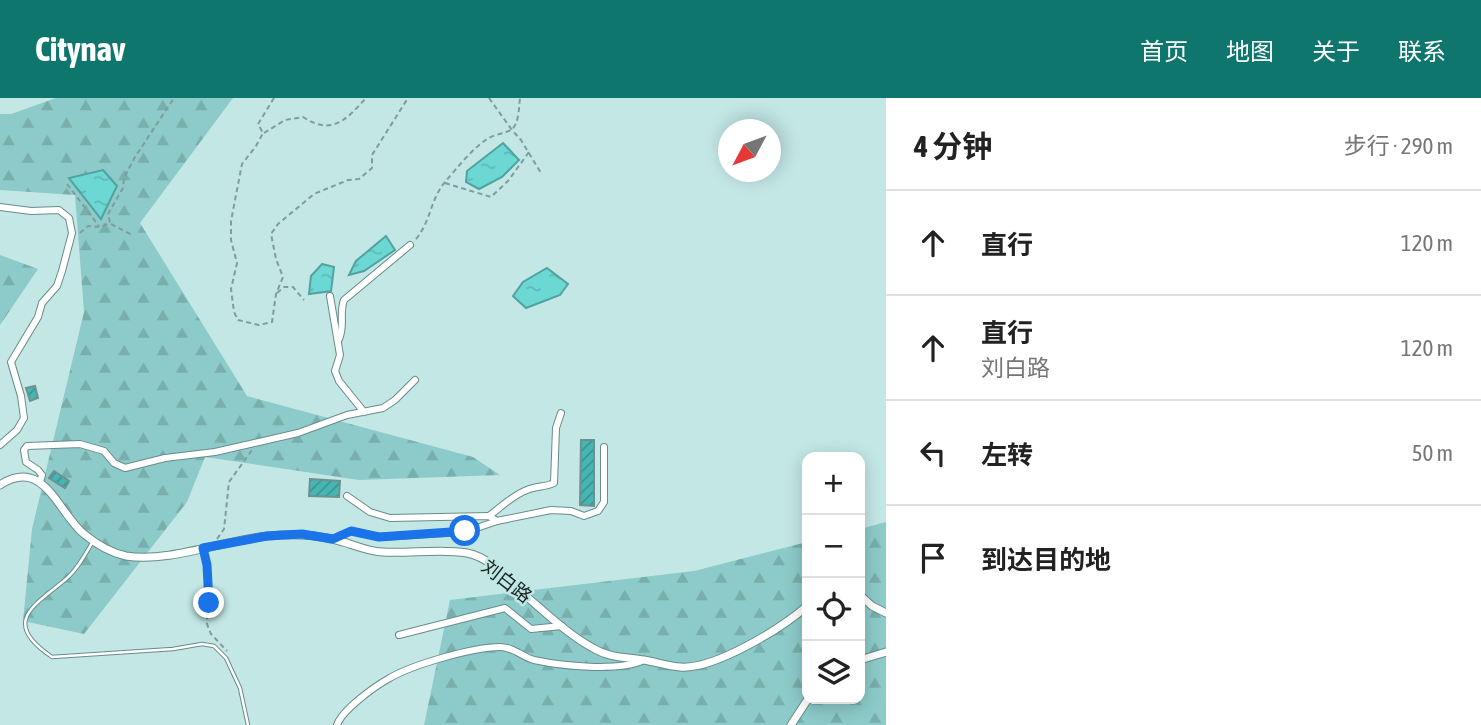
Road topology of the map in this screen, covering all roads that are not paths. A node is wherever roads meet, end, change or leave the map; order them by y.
1 (0, 207) edge
2 (410, 245) road end
3 (330, 296) dead end
4 (339, 340) junction
5 (415, 380) dead end
6 (364, 412) junction
7 (561, 412) dead end
8 (0, 445) edge
9 (604, 447) dead end
10 (40, 482) junction
11 (0, 485) edge
12 (348, 496) dead end
13 (489, 516) junction
14 (497, 521) junction
15 (333, 539) junction
16 (93, 540) junction
17 (865, 600) edge
18 (802, 610) edge
19 (886, 612) edge
20 (564, 626) junction
21 (399, 635) dead end
22 (886, 652) edge
23 (865, 658) edge
24 (644, 660) junction
25 (805, 704) edge
26 (248, 725) edge
27 (337, 725) edge
28 (791, 725) edge

1 - 8 street
2 - 4 street
3 - 4 street
4 - 6 street
5 - 6 street
6 - 10 street
7 - 13 street
9 - 14 street
10 - 11 street
10 - 16 street, 刘白路
12 - 13 street
13 - 14 street
14 - 15 street
15 - 16 street, 刘白路
15 - 20 street, 刘白路
16 - 26 lane
17 - 19 street
18 - 24 street, 刘白路
20 - 21 street
20 - 24 street, 刘白路
22 - 23 street
24 - 27 street
25 - 28 street

